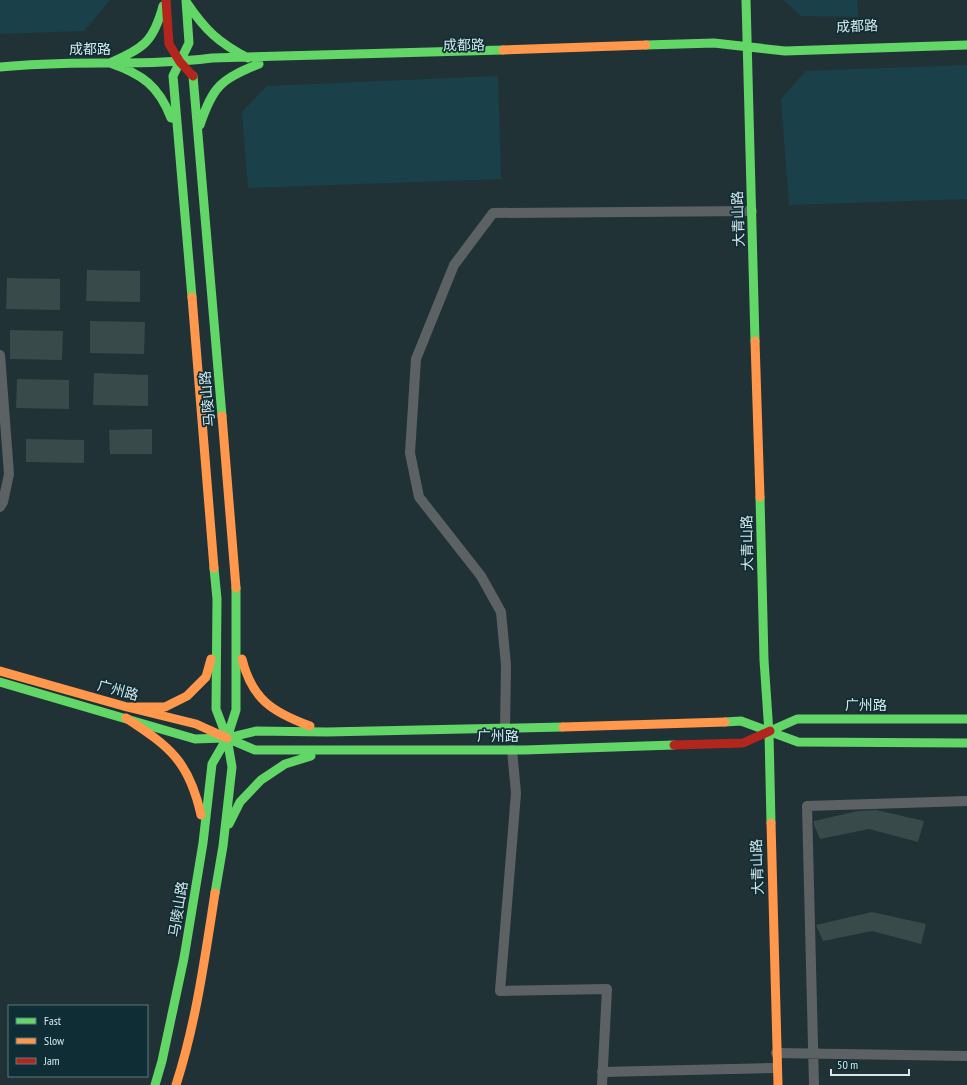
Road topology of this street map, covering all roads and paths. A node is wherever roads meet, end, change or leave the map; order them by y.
1 (165, 0) edge
2 (746, 0) edge
3 (186, 1) edge
4 (967, 36) edge
5 (967, 44) edge
6 (748, 47) junction
7 (248, 58) junction
8 (180, 62) junction
9 (110, 63) junction
10 (259, 64) junction
11 (0, 67) edge
12 (198, 134) junction
13 (178, 140) junction
14 (752, 211) junction
15 (0, 355) edge
16 (0, 507) edge
17 (216, 636) junction
18 (237, 642) junction
19 (0, 671) edge
20 (0, 682) edge
21 (127, 707) junction
22 (126, 718) junction
23 (967, 719) edge
24 (505, 729) junction
25 (327, 732) junction
26 (769, 733) junction
27 (228, 738) junction
28 (967, 743) edge
29 (512, 750) junction
30 (328, 751) junction
31 (967, 801) edge
32 (224, 834) junction
33 (204, 836) junction
34 (776, 1053) junction
35 (814, 1055) junction
36 (967, 1056) edge
37 (777, 1068) junction
38 (602, 1072) junction
39 (155, 1085) edge
40 (176, 1085) edge
41 (602, 1085) edge
42 (778, 1085) edge
43 (814, 1085) edge

1 - 8 main road, 马陵山路
1 - 9 main road
2 - 6 main road, 大青山路
3 - 7 main road
3 - 8 main road, 马陵山路
4 - 6 main road, 成都路
5 - 6 main road, 成都路
6 - 7 main road, 成都路
6 - 10 main road, 成都路
6 - 14 main road, 大青山路
7 - 8 main road, 成都路
8 - 9 main road, 成都路
8 - 10 main road, 成都路
8 - 12 main road, 马陵山路
8 - 13 main road, 马陵山路
9 - 11 main road, 成都路
9 - 13 main road
10 - 12 main road
12 - 18 main road, 马陵山路
13 - 17 main road, 马陵山路
14 - 24 street
14 - 26 main road, 大青山路
15 - 16 street
17 - 21 main road
17 - 27 main road, 马陵山路
18 - 25 main road
18 - 27 main road, 马陵山路
19 - 21 main road, 广州路
20 - 22 main road, 广州路
21 - 27 main road, 广州路
22 - 27 main road, 广州路
22 - 33 main road
23 - 26 main road, 广州路
24 - 25 main road, 广州路
24 - 26 main road, 广州路
25 - 27 main road, 广州路
26 - 28 main road, 广州路
26 - 29 main road, 广州路
26 - 34 main road, 大青山路
27 - 30 main road, 广州路
27 - 32 main road, 马陵山路
27 - 33 main road, 马陵山路
29 - 30 main road, 广州路
29 - 38 street
30 - 32 main road
31 - 35 street
32 - 40 main road, 马陵山路
33 - 39 main road, 马陵山路
34 - 35 street
34 - 37 main road, 大青山路
35 - 36 street
35 - 43 street
37 - 38 street
37 - 42 main road, 大青山路
38 - 41 street

